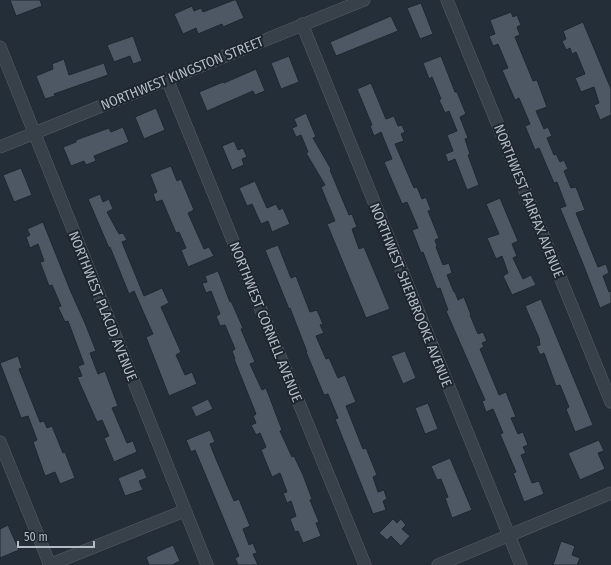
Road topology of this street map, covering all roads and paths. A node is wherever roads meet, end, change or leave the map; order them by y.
1 (364, 0) edge
2 (447, 0) edge
3 (302, 24) junction
4 (0, 48) edge
5 (167, 79) junction
6 (34, 133) junction
7 (0, 147) edge
8 (611, 402) edge
9 (0, 442) edge
10 (611, 493) edge
11 (184, 511) junction
12 (509, 535) junction
13 (49, 565) edge
14 (207, 565) edge
15 (365, 565) edge
16 (438, 565) edge
17 (521, 565) edge

1 - 3 street, NORTHWEST KINGSTON STREET
2 - 8 street, NORTHWEST FAIRFAX AVENUE
3 - 5 street, NORTHWEST KINGSTON STREET
3 - 12 street, NORTHWEST SHERBROOKE AVENUE
4 - 6 street, NORTHWEST PLACID AVENUE
5 - 6 street, NORTHWEST KINGSTON STREET
5 - 15 street, NORTHWEST CORNELL AVENUE
6 - 7 street, NORTHWEST KINGSTON STREET
6 - 11 street, NORTHWEST PLACID AVENUE
9 - 13 street
10 - 12 street
11 - 13 street
11 - 14 street, NORTHWEST PLACID AVENUE
12 - 16 street
12 - 17 street, NORTHWEST SHERBROOKE AVENUE

